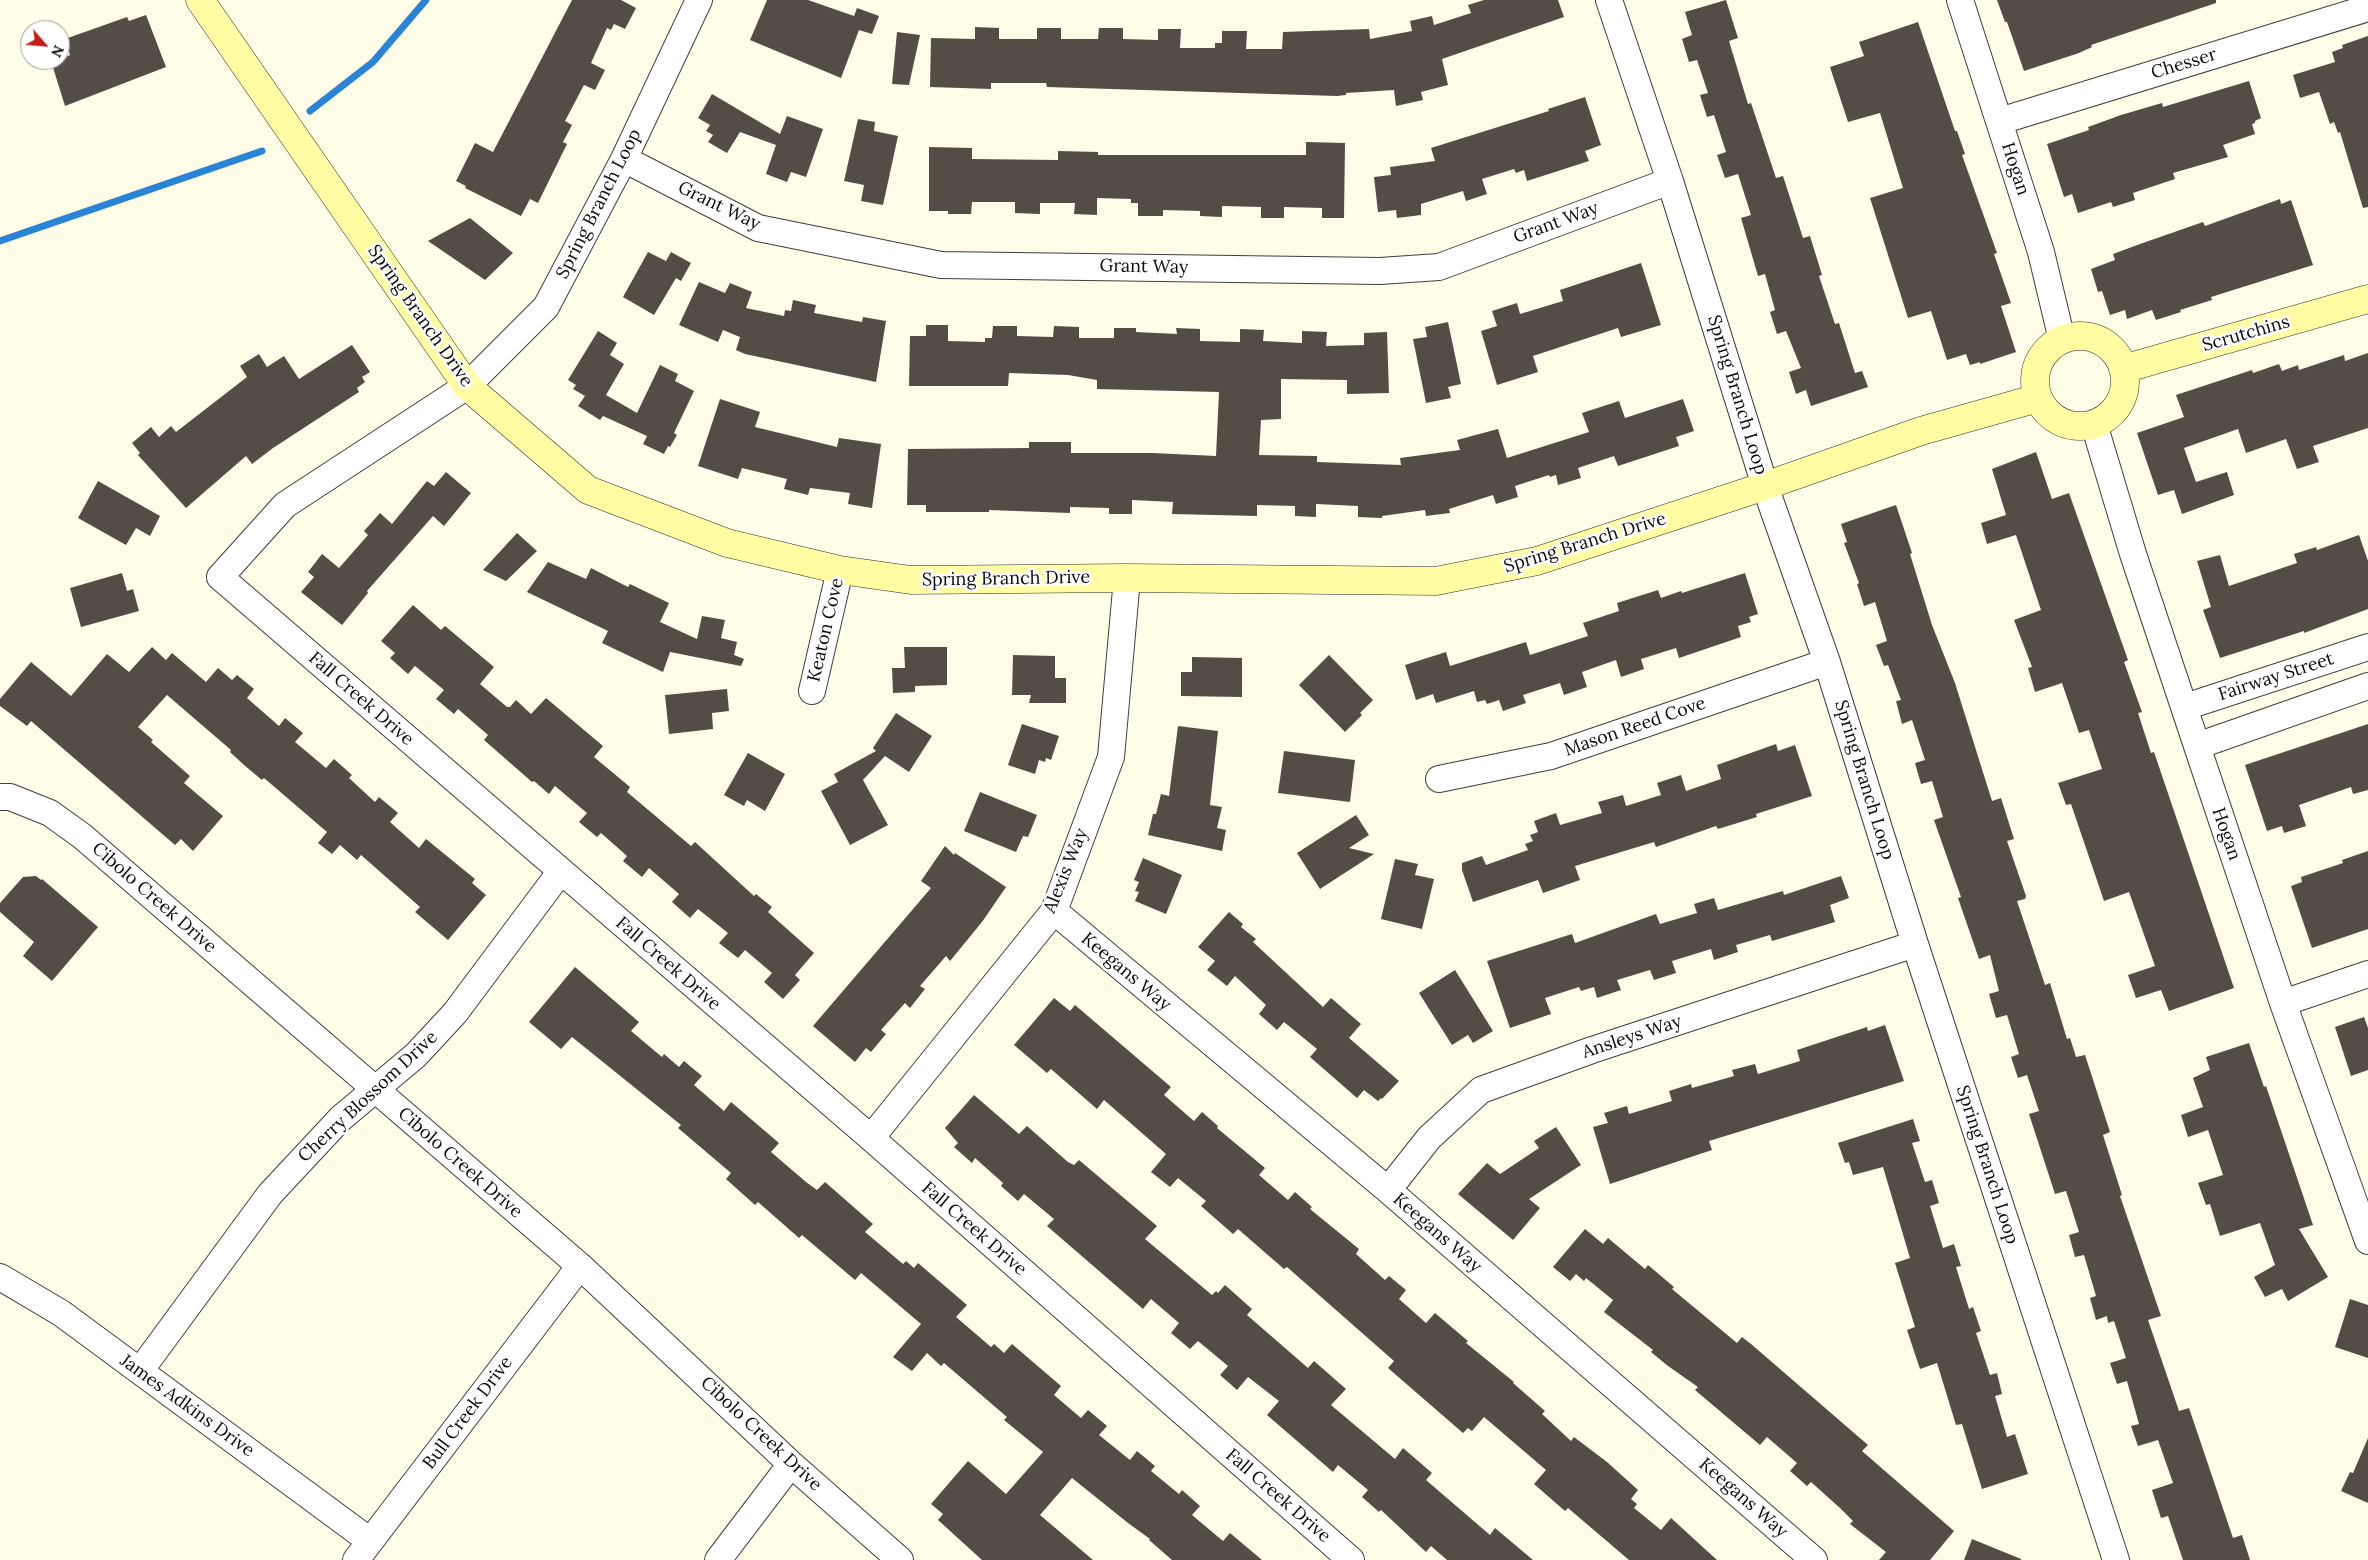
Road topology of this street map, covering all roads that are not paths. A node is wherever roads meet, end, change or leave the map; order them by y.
1 (200, 0) edge
2 (699, 0) edge
3 (1609, 0) edge
4 (1960, 0) edge
5 (2368, 8) edge
6 (2000, 121) junction
7 (624, 159) junction
8 (1670, 181) junction
9 (2368, 299) edge
10 (2062, 340) junction
11 (2123, 368) junction
12 (467, 386) junction
13 (2038, 398) junction
14 (2094, 424) junction
15 (1765, 486) junction
16 (840, 570) junction
17 (1127, 578) junction
18 (2368, 647) edge
19 (1827, 662) junction
20 (2368, 686) edge
21 (812, 691) dead end
22 (2185, 707) junction
23 (2197, 746) junction
24 (1439, 779) dead end
25 (0, 798) edge
26 (560, 872) junction
27 (1054, 911) junction
28 (1915, 944) junction
29 (2368, 974) edge
30 (2283, 1003) junction
31 (375, 1089) junction
32 (871, 1138) junction
33 (1388, 1190) junction
34 (2368, 1241) edge
35 (580, 1266) junction
36 (0, 1277) edge
37 (140, 1372) junction
38 (791, 1464) junction
39 (363, 1551) edge
40 (718, 1560) edge
41 (900, 1560) edge
42 (1351, 1560) edge
43 (1814, 1560) edge
44 (2116, 1560) edge

1 - 12 street, Spring Branch Drive
2 - 7 street, Spring Branch Loop
3 - 8 street, Spring Branch Loop
4 - 6 street, Hogan
5 - 6 street, Chesser
6 - 10 street, Hogan
7 - 8 street, Grant Way
7 - 12 street, Spring Branch Loop
8 - 15 street, Spring Branch Loop
9 - 11 street, Scrutchins
10 - 11 street
10 - 13 street
11 - 14 street
12 - 16 street, Spring Branch Drive
12 - 26 street, Fall Creek Drive
13 - 14 street
13 - 15 street, Spring Branch Drive
14 - 22 street, Hogan
15 - 17 street, Spring Branch Drive
15 - 19 street, Spring Branch Loop
16 - 17 street, Spring Branch Drive
16 - 21 street, Keaton Cove
17 - 27 street, Alexis Way
18 - 22 street, Fairway Street
19 - 24 street, Mason Reed Cove
19 - 28 street, Spring Branch Loop
20 - 23 street
22 - 23 street, Hogan
23 - 30 street, Hogan
25 - 31 street, Cibolo Creek Drive
26 - 31 street, Cherry Blossom Drive
26 - 32 street, Fall Creek Drive
27 - 32 street, Alexis Way
27 - 33 street, Keegans Way
28 - 33 street, Ansleys Way
28 - 44 street, Spring Branch Loop
29 - 30 street
30 - 34 street, Hogan
31 - 35 street, Cibolo Creek Drive
31 - 37 street, Cherry Blossom Drive
32 - 42 street, Fall Creek Drive
33 - 43 street, Keegans Way
35 - 38 street, Cibolo Creek Drive
35 - 39 street, Bull Creek Drive
36 - 37 street, James Adkins Drive
37 - 39 street, James Adkins Drive
38 - 40 street
38 - 41 street, Cibolo Creek Drive

